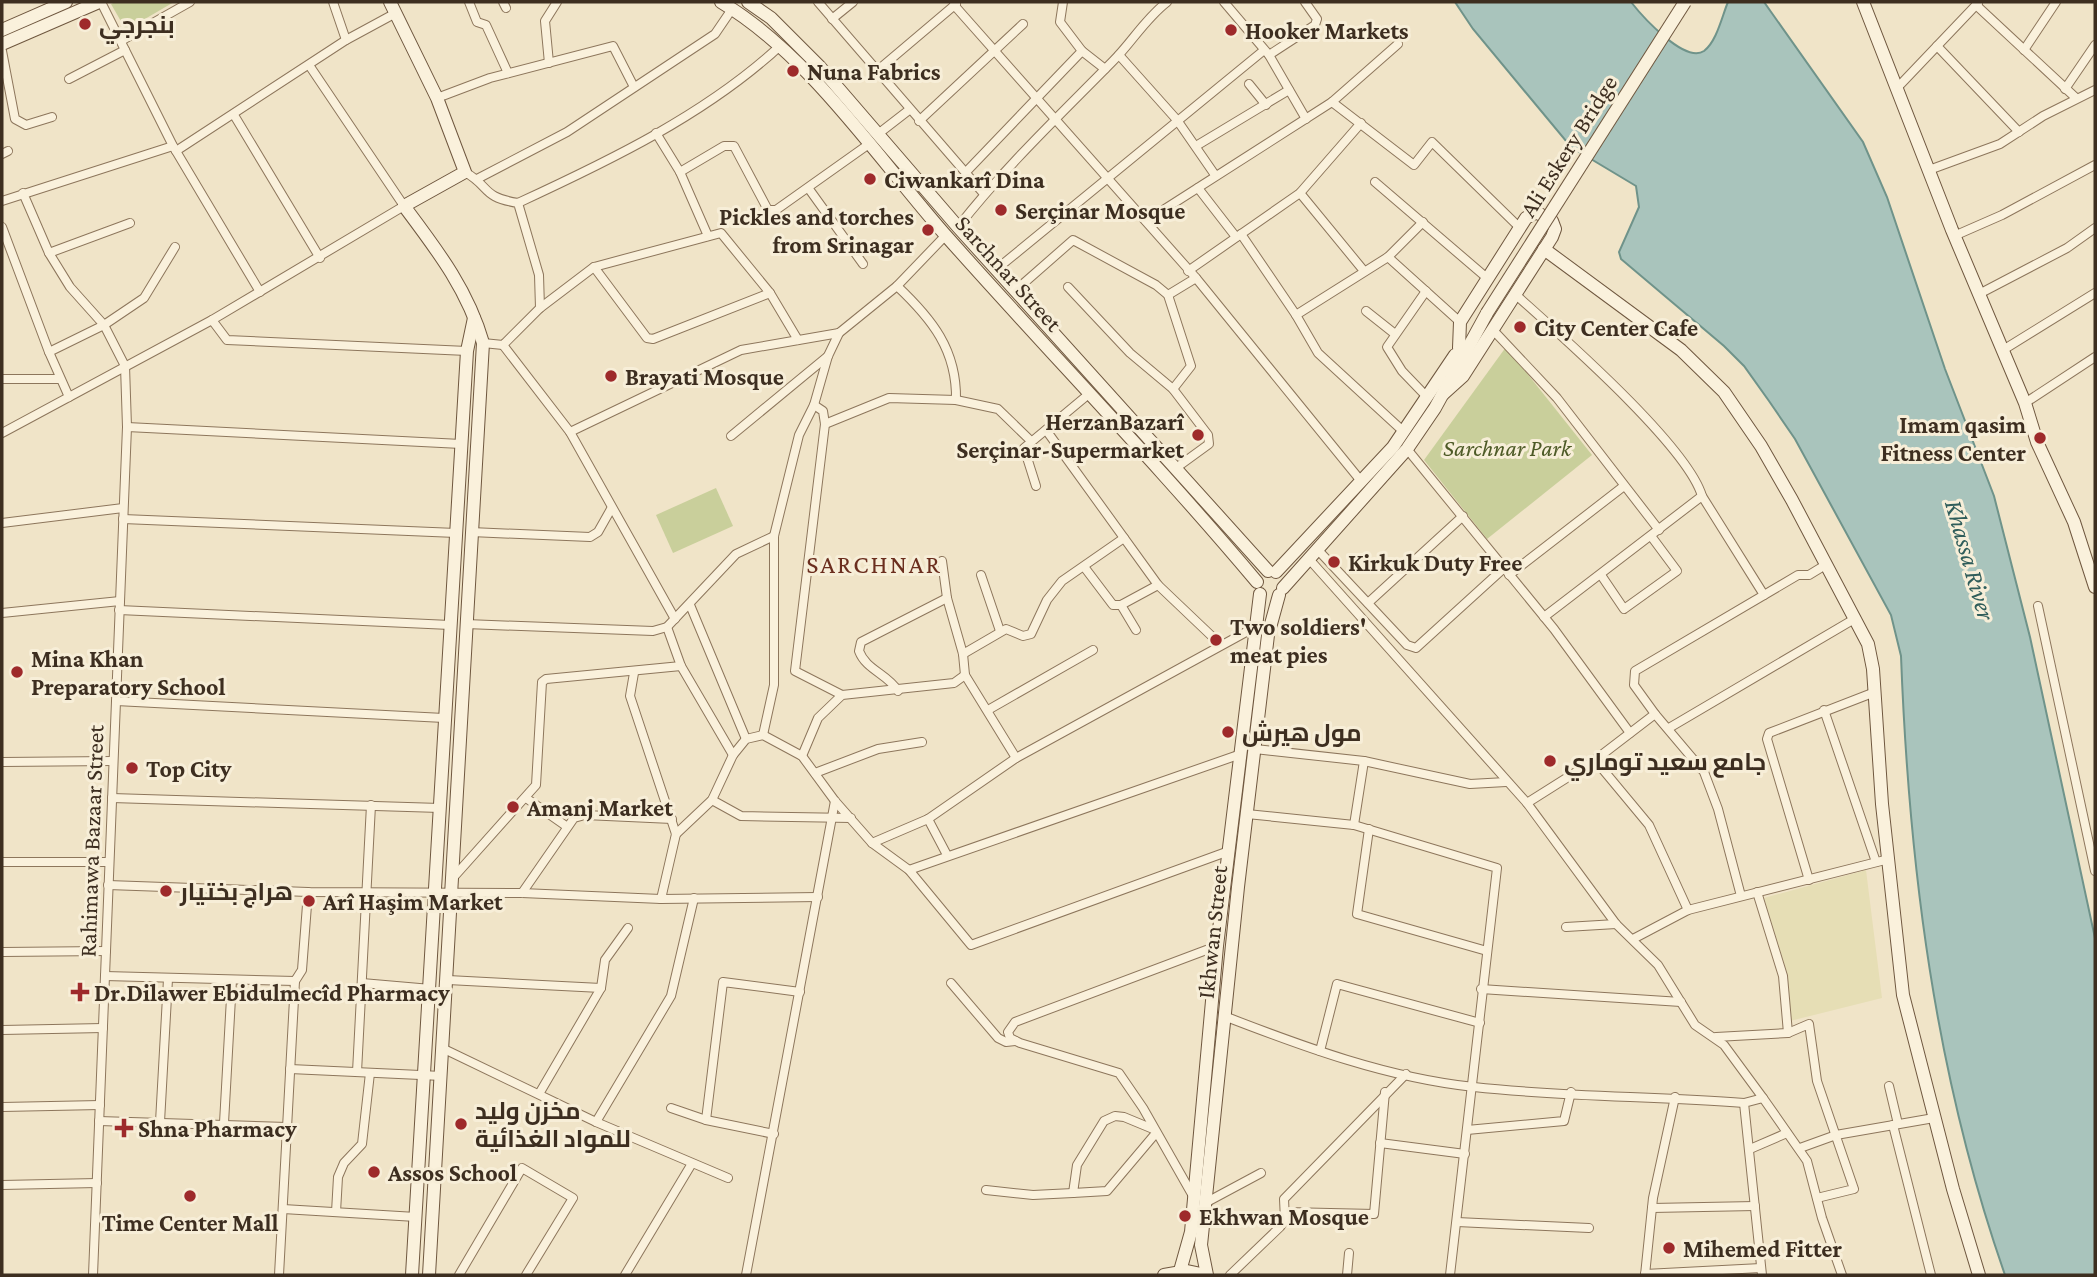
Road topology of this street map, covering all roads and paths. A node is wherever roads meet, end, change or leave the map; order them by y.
1 (66, 2) edge
2 (100, 2) edge
3 (190, 2) edge
4 (333, 2) edge
5 (469, 2) edge
6 (557, 2) edge
7 (721, 2) edge
8 (748, 2) edge
9 (818, 2) edge
10 (853, 2) edge
11 (1063, 2) edge
12 (1167, 2) edge
13 (1224, 2) edge
14 (1305, 2) edge
15 (1676, 2) edge
16 (1685, 2) edge
17 (1863, 2) edge
18 (2056, 2) edge
19 (956, 3) edge
20 (1978, 3) edge
21 (392, 8) edge
22 (732, 9) junction
23 (832, 19) junction
24 (1023, 24) dead end
25 (2, 30) edge
26 (346, 40) junction
27 (121, 41) junction
28 (2, 44) edge
29 (1398, 44) dead end
30 (781, 45) junction
31 (2095, 45) edge
32 (1937, 46) junction
33 (125, 50) junction
34 (2024, 50) junction
35 (2, 51) edge
36 (994, 51) junction
37 (1082, 51) junction
38 (1266, 53) junction
39 (1119, 55) junction
40 (549, 63) junction
41 (309, 65) junction
42 (1105, 69) junction
43 (878, 70) junction
44 (508, 73) junction
45 (69, 79) dead end
46 (1249, 84) dead end
47 (634, 87) junction
48 (1898, 87) junction
49 (2065, 89) junction
50 (1289, 90) junction
51 (2095, 90) edge
52 (437, 98) junction
53 (2076, 98) junction
54 (1036, 101) junction
55 (1332, 102) junction
56 (1266, 105) junction
57 (909, 110) junction
58 (234, 115) junction
59 (52, 117) dead end
60 (1306, 119) junction
61 (1177, 120) junction
62 (919, 121) junction
63 (1055, 121) junction
64 (1361, 123) junction
65 (2019, 132) junction
66 (656, 133) junction
67 (878, 134) junction
68 (869, 144) junction
69 (1196, 146) junction
70 (175, 148) junction
71 (2095, 165) edge
72 (1929, 170) junction
73 (465, 172) junction
74 (680, 172) junction
75 (966, 172) junction
76 (1215, 175) junction
77 (477, 179) junction
78 (1110, 179) junction
79 (1375, 182) dead end
80 (1198, 188) junction
81 (809, 189) junction
82 (23, 193) junction
83 (1300, 193) junction
84 (984, 194) junction
85 (2, 201) edge
86 (518, 203) junction
87 (404, 206) junction
88 (1146, 221) junction
89 (1423, 222) junction
90 (130, 223) dead end
91 (2, 227) edge
92 (958, 227) junction
93 (1520, 228) junction
94 (2095, 228) edge
95 (946, 235) junction
96 (1238, 235) junction
97 (708, 236) junction
98 (1954, 236) junction
99 (175, 247) dead end
100 (1544, 249) junction
101 (49, 253) junction
102 (1388, 257) junction
103 (320, 258) junction
104 (863, 264) dead end
105 (594, 267) junction
106 (998, 268) junction
107 (1188, 271) junction
108 (1364, 271) junction
109 (1196, 278) junction
110 (1488, 278) junction
111 (897, 286) junction
112 (1068, 287) dead end
113 (1016, 290) junction
114 (1426, 291) junction
115 (260, 292) junction
116 (770, 293) junction
117 (2095, 293) edge
118 (1515, 294) junction
119 (1979, 294) junction
120 (1168, 296) junction
121 (540, 307) junction
122 (1366, 311) dead end
123 (1485, 311) junction
124 (475, 314) junction
125 (1296, 315) junction
126 (212, 320) junction
127 (1460, 322) junction
128 (104, 325) junction
129 (1050, 329) junction
130 (1493, 330) junction
131 (839, 333) junction
132 (1395, 334) junction
133 (1038, 339) junction
134 (798, 340) junction
135 (483, 343) junction
136 (503, 345) junction
137 (1459, 348) junction
138 (2003, 350) junction
139 (467, 351) junction
140 (49, 352) junction
141 (828, 356) junction
142 (2095, 357) edge
143 (125, 366) junction
144 (2, 379) edge
145 (60, 379) junction
146 (1173, 389) junction
147 (1090, 393) junction
148 (1443, 394) junction
149 (69, 397) junction
150 (1427, 397) junction
151 (956, 400) junction
152 (2025, 403) junction
153 (814, 405) junction
154 (825, 424) junction
155 (127, 427) junction
156 (1046, 430) junction
157 (570, 432) junction
158 (1404, 432) junction
159 (2, 433) edge
160 (731, 436) dead end
161 (1031, 441) junction
162 (461, 444) junction
163 (1407, 449) junction
164 (1176, 468) junction
165 (1361, 481) junction
166 (1036, 486) dead end
167 (1624, 486) junction
168 (1702, 496) junction
169 (123, 508) junction
170 (611, 509) junction
171 (1463, 516) junction
172 (123, 519) junction
173 (2, 523) edge
174 (1659, 530) junction
175 (471, 532) junction
176 (456, 533) junction
177 (774, 536) junction
178 (1651, 536) junction
179 (1124, 538) junction
180 (1313, 554) junction
181 (1244, 556) junction
182 (942, 561) dead end
183 (1827, 564) junction
184 (1085, 568) junction
185 (1272, 572) junction
186 (1507, 572) junction
187 (981, 575) dead end
188 (1601, 575) junction
189 (453, 584) junction
190 (467, 584) junction
191 (1158, 585) junction
192 (2095, 587) edge
193 (1259, 588) junction
194 (1281, 591) junction
195 (1764, 595) junction
196 (947, 598) junction
197 (1368, 603) junction
198 (120, 605) junction
199 (690, 605) junction
200 (1121, 605) junction
201 (2038, 606) dead end
202 (2, 613) edge
203 (1544, 617) junction
204 (1856, 618) junction
205 (675, 619) junction
206 (466, 624) junction
207 (450, 625) junction
208 (1257, 626) junction
209 (667, 628) junction
210 (1136, 630) dead end
211 (1000, 631) junction
212 (1220, 644) junction
213 (1093, 650) dead end
214 (963, 654) junction
215 (681, 666) junction
216 (634, 673) junction
217 (965, 675) junction
218 (898, 691) junction
219 (1875, 692) junction
220 (842, 695) junction
221 (116, 701) junction
222 (988, 710) junction
223 (1824, 710) junction
224 (1655, 715) junction
225 (444, 718) junction
226 (1668, 728) junction
227 (1630, 733) junction
228 (763, 735) junction
229 (746, 738) junction
230 (922, 742) dead end
231 (1255, 749) junction
232 (1241, 754) junction
233 (733, 755) junction
234 (802, 756) junction
235 (1016, 758) junction
236 (1595, 760) junction
237 (113, 761) junction
238 (1364, 761) junction
239 (2, 762) edge
240 (815, 773) junction
241 (1506, 782) junction
242 (112, 798) junction
243 (526, 799) junction
244 (712, 800) junction
245 (835, 801) junction
246 (1527, 803) junction
247 (372, 805) junction
248 (440, 808) junction
249 (1247, 814) junction
250 (832, 817) junction
251 (851, 818) junction
252 (672, 819) junction
253 (928, 819) junction
254 (1354, 825) junction
255 (566, 827) junction
256 (1369, 828) junction
257 (676, 834) junction
258 (872, 843) junction
259 (1229, 851) junction
260 (947, 855) junction
261 (1889, 859) junction
262 (2, 862) edge
263 (109, 862) junction
264 (1876, 862) junction
265 (909, 870) junction
266 (2095, 872) edge
267 (1809, 880) junction
268 (108, 885) junction
269 (452, 886) junction
270 (1231, 886) junction
271 (367, 891) junction
272 (308, 892) junction
273 (1757, 892) junction
274 (435, 893) junction
275 (522, 893) junction
276 (1741, 896) junction
277 (818, 897) junction
278 (694, 898) junction
279 (661, 899) junction
280 (1688, 909) junction
281 (1616, 924) junction
282 (1566, 927) dead end
283 (628, 928) dead end
284 (1633, 939) junction
285 (1217, 946) junction
286 (106, 951) junction
287 (1487, 951) junction
288 (2, 952) edge
289 (105, 976) junction
290 (168, 979) junction
291 (232, 980) junction
292 (295, 981) junction
293 (448, 981) junction
294 (362, 983) junction
295 (951, 983) dead end
296 (601, 988) junction
297 (431, 989) junction
298 (1481, 989) junction
299 (800, 992) junction
300 (1681, 1002) junction
301 (1224, 1016) junction
302 (1480, 1023) junction
303 (103, 1028) junction
304 (2, 1030) edge
305 (1788, 1033) junction
306 (1716, 1037) junction
307 (1015, 1041) junction
308 (444, 1049) junction
309 (1320, 1051) junction
310 (290, 1069) junction
311 (357, 1072) junction
312 (370, 1073) junction
313 (1406, 1074) junction
314 (426, 1076) junction
315 (442, 1076) junction
316 (1889, 1086) dead end
317 (1472, 1087) junction
318 (1385, 1092) junction
319 (1571, 1092) junction
320 (539, 1094) junction
321 (1675, 1097) junction
322 (1763, 1098) junction
323 (1744, 1103) junction
324 (100, 1105) junction
325 (2, 1107) edge
326 (671, 1108) dead end
327 (1934, 1118) junction
328 (706, 1120) junction
329 (99, 1121) junction
330 (160, 1122) junction
331 (596, 1122) junction
332 (223, 1123) junction
333 (1896, 1124) junction
334 (287, 1127) junction
335 (1468, 1130) junction
336 (1155, 1131) junction
337 (1787, 1133) junction
338 (774, 1134) junction
339 (1836, 1135) junction
340 (1380, 1143) junction
341 (1800, 1148) junction
342 (1749, 1149) junction
343 (1465, 1154) junction
344 (691, 1164) junction
345 (1261, 1173) dead end
346 (728, 1178) dead end
347 (97, 1183) junction
348 (2, 1185) edge
349 (986, 1190) dead end
350 (1073, 1193) junction
351 (1816, 1198) junction
352 (1200, 1201) junction
353 (1755, 1206) junction
354 (1652, 1208) junction
355 (283, 1209) junction
356 (336, 1212) junction
357 (1286, 1212) junction
358 (416, 1217) junction
359 (1457, 1222) junction
360 (1589, 1228) dead end
361 (1200, 1253) junction
362 (1349, 1253) dead end
363 (1187, 1255) junction
364 (1180, 1271) junction
365 (1751, 1272) edge
366 (1762, 1272) edge
367 (412, 1273) edge
368 (429, 1273) edge
369 (93, 1275) edge
370 (279, 1275) edge
371 (459, 1275) edge
372 (526, 1275) edge
373 (625, 1275) edge
374 (746, 1275) edge
375 (1164, 1275) edge
376 (1206, 1275) edge
377 (1230, 1275) edge
378 (1347, 1275) edge
379 (1450, 1275) edge
380 (1645, 1275) edge
381 (1842, 1275) edge
382 (1931, 1275) edge
383 (1979, 1275) edge

1 - 25 street
2 - 27 street
2 - 28 street
3 - 27 street
4 - 26 street
5 - 44 street
6 - 40 street
7 - 22 street, Sarchnar Street
8 - 67 street, Sarchnar Street
9 - 23 street
10 - 23 street
11 - 37 street
12 - 39 street
13 - 38 street
14 - 38 street
15 - 123 street, Ali Eskery Bridge
16 - 123 street, Ali Eskery Bridge, bridge
17 - 48 street
18 - 34 street
19 - 36 street
19 - 43 street
20 - 32 street
20 - 34 street
21 - 26 street
21 - 52 street
22 - 30 street, Sarchnar Street
22 - 47 street
23 - 43 street
24 - 36 street
26 - 41 street
27 - 33 street
29 - 55 street
30 - 66 street
30 - 68 street, Sarchnar Street
31 - 49 street
32 - 48 street
32 - 65 street
33 - 45 street
33 - 70 street
34 - 49 street
35 - 59 street
36 - 54 street
36 - 62 street
37 - 42 street
37 - 54 street
38 - 50 street
38 - 61 street
39 - 42 street
39 - 61 street
40 - 44 street
40 - 47 street
41 - 58 street
41 - 87 street
42 - 63 street
43 - 57 street
44 - 52 street
46 - 56 street
47 - 77 street
48 - 72 street
49 - 53 street
50 - 56 street
50 - 60 street
51 - 53 street
52 - 73 street
53 - 65 street
54 - 63 street
54 - 75 street
55 - 60 street
55 - 64 street
56 - 69 street
57 - 62 street
57 - 67 street
58 - 70 street
58 - 103 street
60 - 76 street
61 - 69 street
61 - 78 street
62 - 75 street
63 - 78 street
63 - 84 street
64 - 83 street
64 - 93 street
65 - 72 street
66 - 74 street
66 - 86 street
67 - 92 street, Sarchnar Street
68 - 81 street
68 - 95 street, Sarchnar Street
69 - 76 street
70 - 82 street
70 - 115 street
71 - 98 street
72 - 98 street
73 - 77 street
73 - 87 street
74 - 81 street
74 - 97 street
75 - 84 street
76 - 80 street
77 - 86 street
78 - 88 street
78 - 106 street
79 - 89 street
80 - 88 street
80 - 96 street
81 - 104 street
82 - 85 street
82 - 101 street
83 - 96 street
83 - 108 street
84 - 92 street
86 - 121 street
87 - 103 street
87 - 124 street
88 - 107 street
89 - 102 street
89 - 110 street
90 - 101 street
91 - 140 street
92 - 106 street, Sarchnar Street
93 - 100 street
93 - 110 street
94 - 119 street
95 - 111 street
95 - 133 street, Sarchnar Street
96 - 107 street
96 - 125 street
97 - 105 street
97 - 116 street
98 - 119 street
99 - 128 street
100 - 118 street
100 - 183 street
101 - 128 street
102 - 108 street
102 - 114 street
103 - 115 street
105 - 116 street
105 - 121 street
106 - 113 street, Sarchnar Street
107 - 109 street
108 - 125 street
109 - 120 street
109 - 165 street
110 - 127 street
111 - 131 street
111 - 151 street
112 - 146 street
113 - 120 street
113 - 129 street, Sarchnar Street
114 - 127 street
114 - 132 street
115 - 126 street
116 - 134 street
117 - 138 street
118 - 130 street
118 - 168 street
119 - 138 street
120 - 146 street
121 - 136 street
122 - 132 street
123 - 137 street
123 - 148 street
124 - 135 street
124 - 139 street
125 - 158 street
126 - 139 street
126 - 143 street
127 - 137 street
128 - 140 street
128 - 143 street
129 - 133 street
129 - 164 street, Sarchnar Street
130 - 148 street
130 - 167 street
131 - 134 street
131 - 141 street
132 - 150 street
133 - 147 street, Sarchnar Street
134 - 157 street
135 - 136 street
135 - 175 street
136 - 157 street
137 - 150 street
138 - 152 street
139 - 162 street
140 - 145 street
141 - 153 street
141 - 160 street
142 - 152 street
143 - 149 street
143 - 155 street, Rahimawa Bazaar Street
144 - 145 street
145 - 149 street
146 - 164 street
147 - 156 street
147 - 181 street, Sarchnar Street
148 - 163 street
149 - 159 street
150 - 158 street
151 - 154 street
151 - 161 street
152 - 192 street
153 - 154 street
153 - 177 street
154 - 220 street
155 - 162 street
155 - 169 street, Rahimawa Bazaar Street
156 - 161 street
156 - 179 street
157 - 170 street
158 - 165 street
161 - 166 street
162 - 176 street
163 - 171 street
163 - 180 street
164 - 181 street, Sarchnar Street
165 - 185 street
167 - 174 street
167 - 186 street
168 - 174 street
168 - 195 street
169 - 172 street, Rahimawa Bazaar Street
169 - 173 street
170 - 175 street
170 - 205 street
171 - 186 street
171 - 197 street
172 - 176 street
172 - 198 street, Rahimawa Bazaar Street
174 - 178 street
175 - 190 street
176 - 189 street
177 - 199 street
177 - 228 street
178 - 188 street
178 - 188 street
179 - 184 street
179 - 191 street
180 - 194 street
180 - 197 street
180 - 241 street
181 - 185 street, Sarchnar Street
181 - 193 street, Sarchnar Street
182 - 196 street
183 - 195 street
183 - 204 street
184 - 200 street
184 - 211 street
185 - 193 street
185 - 194 street
186 - 197 street
186 - 203 street
187 - 211 street
188 - 203 street
189 - 190 street
189 - 207 street
190 - 206 street
191 - 200 street
191 - 212 street
193 - 194 street
193 - 208 street, Ikhwan Street
194 - 231 street, Ikhwan Street
195 - 224 street
196 - 214 street
196 - 218 street
198 - 202 street
198 - 207 street
198 - 221 street, Rahimawa Bazaar Street
199 - 205 street
199 - 229 street
200 - 210 street
201 - 266 street
203 - 227 street
204 - 219 street
204 - 226 street
205 - 209 street
206 - 209 street
206 - 269 street
207 - 225 street
208 - 212 street
208 - 232 street, Ikhwan Street
209 - 215 street
211 - 214 street
212 - 235 street
213 - 222 street
214 - 217 street
215 - 216 street
215 - 233 street
216 - 243 street
216 - 252 street
217 - 218 street
217 - 222 street
218 - 220 street
219 - 223 street
219 - 261 street
220 - 234 street
221 - 225 street
221 - 237 street, Rahimawa Bazaar Street
222 - 235 street
223 - 264 street
223 - 267 street
224 - 226 street
224 - 227 street
225 - 248 street
226 - 276 street
227 - 236 street
228 - 229 street
228 - 234 street
229 - 233 street
230 - 240 street
231 - 238 street
231 - 249 street, Ikhwan Street
232 - 259 street, Ikhwan Street
232 - 260 street
233 - 244 street
234 - 240 street
235 - 253 street
236 - 246 street
236 - 280 street
237 - 239 street
237 - 242 street, Rahimawa Bazaar Street
238 - 241 street
238 - 254 street
240 - 245 street
241 - 246 street
242 - 247 street
242 - 263 street, Rahimawa Bazaar Street
243 - 255 street
243 - 269 street
244 - 250 street
244 - 257 street
245 - 250 street
245 - 251 street
246 - 281 street
247 - 248 street
247 - 271 street
248 - 274 street
249 - 254 street
249 - 270 street, Ikhwan Street
250 - 251 street
250 - 277 street
251 - 258 street
252 - 255 street
252 - 257 street
253 - 258 street
253 - 260 street
254 - 256 street
255 - 275 street
256 - 287 street
256 - 287 street
257 - 279 street
258 - 265 street
259 - 265 street
259 - 270 street, Ikhwan Street
260 - 265 street
261 - 264 street
261 - 327 street
262 - 263 street
263 - 268 street, Rahimawa Bazaar Street
264 - 267 street
267 - 273 street
268 - 272 street
268 - 286 street, Rahimawa Bazaar Street
269 - 274 street
269 - 275 street
269 - 293 street
270 - 285 street, Ikhwan Street
270 - 301 street, Ikhwan Street
271 - 272 street
271 - 274 street
271 - 294 street
272 - 292 street
273 - 276 street
273 - 305 street
274 - 297 street
275 - 279 street
276 - 280 street
277 - 278 street
277 - 299 street
278 - 279 street
278 - 331 street
280 - 284 street
281 - 282 street
281 - 284 street
283 - 296 street
284 - 300 street
285 - 307 street
285 - 352 street, Ikhwan Street
286 - 288 street
286 - 289 street, Rahimawa Bazaar Street
287 - 298 street
289 - 290 street
289 - 303 street, Rahimawa Bazaar Street
290 - 291 street
290 - 330 street
291 - 292 street
291 - 332 street
292 - 310 street
293 - 296 street
293 - 308 street
294 - 297 street
294 - 311 street
295 - 307 street
296 - 320 street
297 - 314 street
298 - 300 street
298 - 302 street
299 - 328 street
299 - 338 street
300 - 306 street
301 - 309 street
301 - 352 street, Ikhwan Street
302 - 309 street
302 - 317 street
303 - 304 street
303 - 324 street, Rahimawa Bazaar Street
305 - 306 street
305 - 339 street
306 - 322 street
307 - 336 street
308 - 315 street
308 - 320 street
309 - 313 street
310 - 311 street
310 - 334 street
311 - 312 street
312 - 314 street
312 - 356 street
313 - 317 street
313 - 318 street
314 - 315 street
314 - 358 street
315 - 368 street
316 - 333 street
317 - 319 street
317 - 335 street
318 - 340 street
318 - 357 street
319 - 321 street
319 - 335 street
320 - 331 street
321 - 323 street
321 - 354 street
322 - 323 street
322 - 337 street
323 - 342 street
324 - 325 street
324 - 329 street, Rahimawa Bazaar Street
326 - 328 street
327 - 333 street
327 - 383 street
328 - 338 street
329 - 330 street
329 - 347 street, Rahimawa Bazaar Street
330 - 332 street
331 - 344 street
332 - 334 street
333 - 339 street
333 - 382 street
334 - 355 street
335 - 343 street
336 - 350 street
336 - 350 street
336 - 352 street
337 - 341 street
337 - 342 street
338 - 374 street
339 - 341 street
339 - 351 street
340 - 343 street
340 - 357 street
341 - 351 street
342 - 353 street
343 - 359 street
344 - 346 street
344 - 373 street
345 - 352 street
347 - 348 street
347 - 369 street, Rahimawa Bazaar Street
349 - 350 street
351 - 381 street
352 - 361 street, Ikhwan Street
352 - 363 street, Ikhwan Street
353 - 354 street
353 - 366 street
354 - 380 street
355 - 356 street
355 - 370 street
356 - 358 street
357 - 377 street
358 - 367 street
359 - 360 street
359 - 379 street
361 - 363 street
361 - 376 street, Ikhwan Street
362 - 378 street
363 - 364 street, Ikhwan Street
364 - 375 street
364 - 376 street
365 - 366 street
365 - 380 street
367 - 368 street
371 - 372 street

